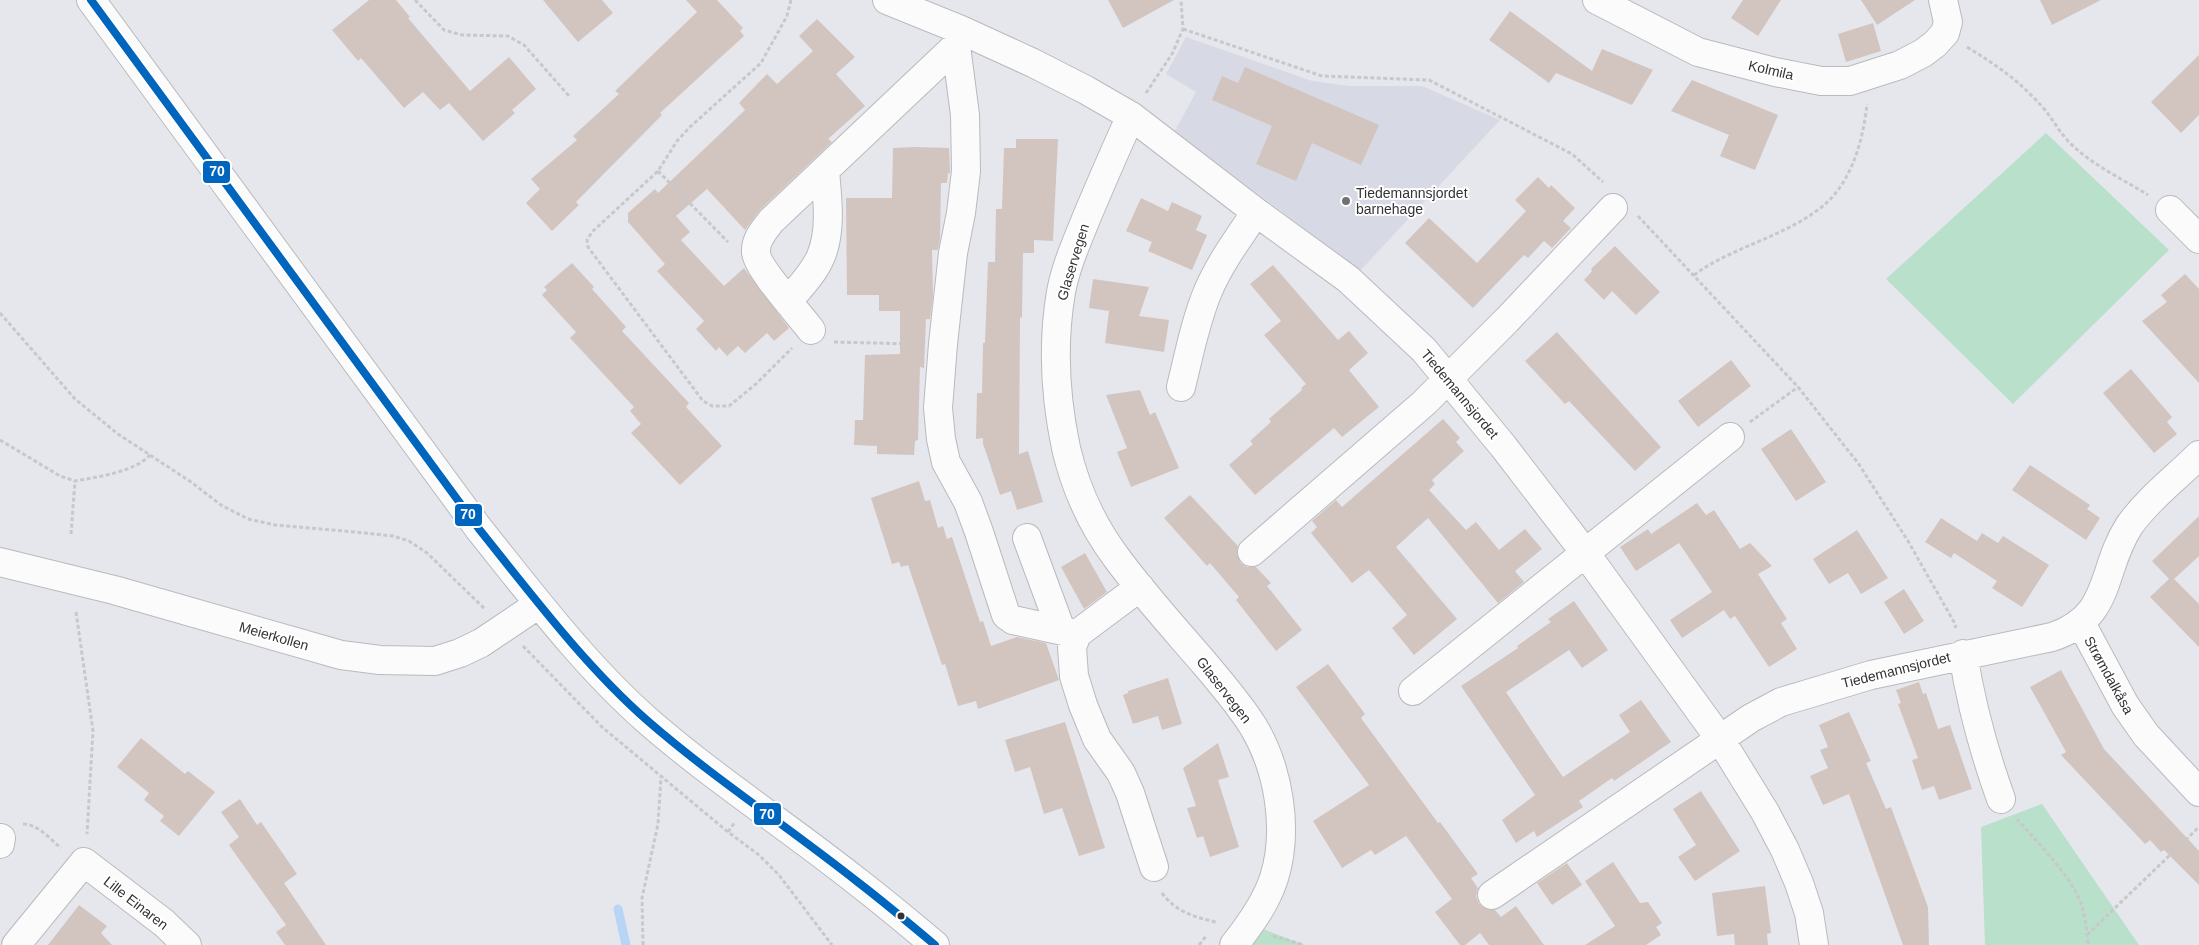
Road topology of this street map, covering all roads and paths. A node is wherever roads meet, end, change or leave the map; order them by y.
1 (91, 0) edge
2 (415, 0) edge
3 (791, 0) edge
4 (888, 0) edge
5 (1181, 0) edge
6 (1597, 0) edge
7 (1943, 0) edge
8 (1183, 29) junction
9 (1945, 33) junction
10 (958, 38) junction
11 (1868, 76) junction
12 (569, 96) dead end
13 (1131, 116) junction
14 (825, 170) junction
15 (658, 171) junction
16 (1619, 203) junction
17 (2170, 210) joint
18 (1256, 212) junction
19 (2199, 240) edge
20 (756, 252) junction
21 (1694, 275) junction
22 (789, 300) junction
23 (0, 314) edge
24 (811, 330) junction
25 (942, 344) junction
26 (1447, 379) junction
27 (1181, 387) dead end
28 (1798, 387) junction
29 (1730, 436) joint
30 (0, 440) edge
31 (150, 455) junction
32 (2199, 455) edge
33 (75, 481) junction
34 (71, 534) dead end
35 (1027, 538) dead end
36 (1252, 552) dead end
37 (1586, 554) junction
38 (0, 562) edge
39 (1140, 587) junction
40 (478, 602) dead end
41 (539, 604) junction
42 (76, 612) dead end
43 (2080, 623) junction
44 (1069, 632) junction
45 (530, 654) dead end
46 (1963, 654) junction
47 (1413, 691) dead end
48 (1720, 739) junction
49 (661, 777) junction
50 (2199, 792) edge
51 (2001, 799) joint
52 (2199, 827) edge
53 (7, 835) edge
54 (83, 864) junction
55 (1154, 867) dead end
56 (1492, 895) dead end
57 (2087, 935) junction
58 (16, 945) edge
59 (187, 945) edge
60 (643, 945) edge
61 (832, 945) edge
62 (936, 945) edge
63 (1234, 945) edge
64 (1814, 945) edge
65 (2088, 945) edge

1 - 41 street
2 - 12 path
3 - 15 path
4 - 10 street
5 - 8 path
6 - 11 street, Kolmila
7 - 9 street
8 - 13 path
8 - 16 path
9 - 11 street, Kolmila
9 - 17 path
10 - 13 street
10 - 14 street
10 - 25 street
11 - 21 path
13 - 18 street, Tiedemannsjordet
13 - 39 street, Glaservegen
14 - 20 street
14 - 22 street
15 - 20 path
15 - 24 path
16 - 21 path
16 - 26 street
17 - 19 street
18 - 26 street, Tiedemannsjordet
18 - 27 street
20 - 22 street
21 - 28 path
22 - 24 street
23 - 31 path
24 - 25 path
25 - 44 street
26 - 36 street
26 - 37 street, Tiedemannsjordet
28 - 29 path
28 - 46 path
29 - 37 street
30 - 33 path
31 - 33 path
31 - 40 path
32 - 43 street, Strømdalkåsa
33 - 34 path
35 - 44 street
37 - 47 street
37 - 48 street, Tiedemannsjordet
38 - 41 street, Meierkollen
39 - 44 street
39 - 63 street, Glaservegen
41 - 62 street
42 - 54 path
43 - 46 street, Tiedemannsjordet
43 - 50 street, Strømdalkåsa
44 - 55 street
45 - 49 path
46 - 48 street, Tiedemannsjordet
46 - 51 street
48 - 56 street
48 - 64 street, Tiedemannsjordet
49 - 60 path
49 - 61 path
51 - 57 path
52 - 57 path
53 - 54 path
54 - 58 street
54 - 59 street, Lille Einaren
57 - 65 path

